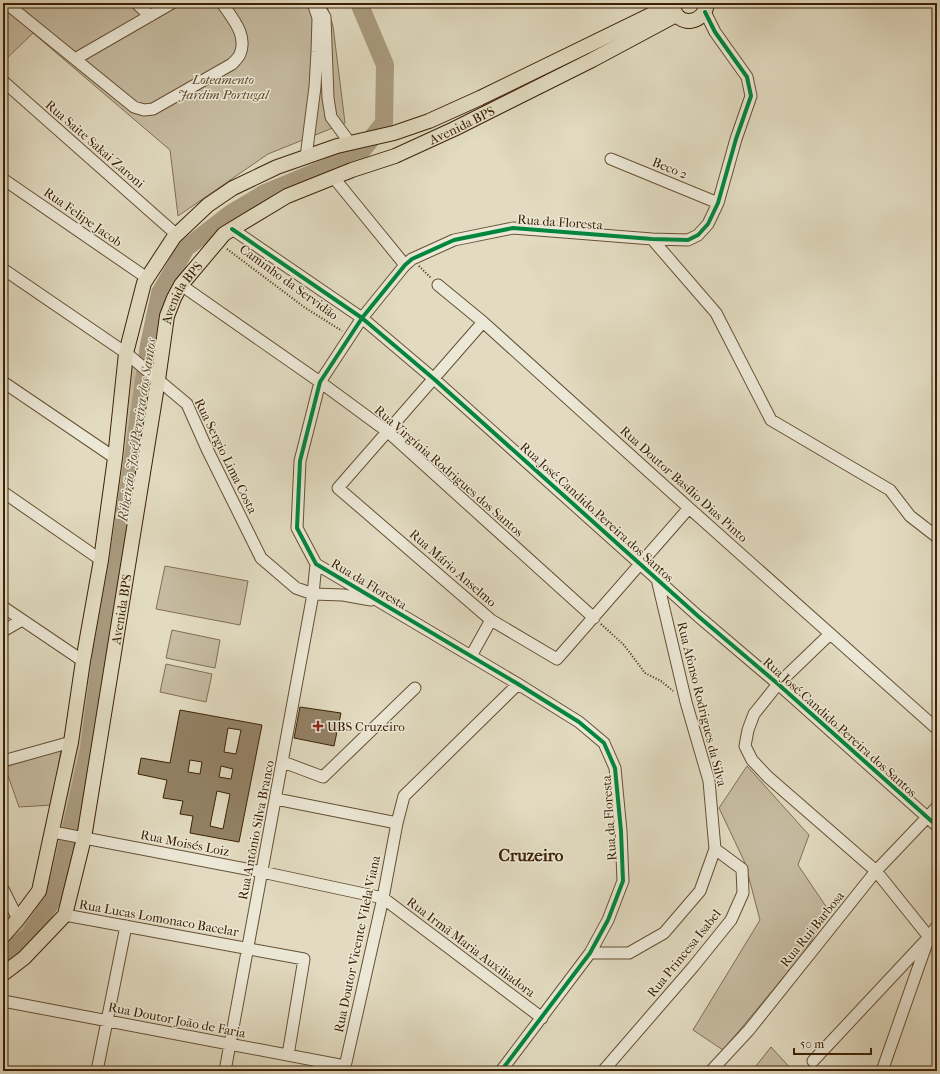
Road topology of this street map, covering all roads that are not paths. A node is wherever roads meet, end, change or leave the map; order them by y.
1 (6, 3) edge
2 (136, 3) edge
3 (172, 3) edge
4 (222, 3) edge
5 (313, 3) edge
6 (317, 3) edge
7 (674, 7) edge
8 (704, 8) edge
9 (150, 16) junction
10 (76, 60) junction
11 (3, 81) edge
12 (331, 117) junction
13 (310, 121) junction
14 (355, 142) junction
15 (306, 157) junction
16 (611, 159) dead end
17 (334, 178) junction
18 (3, 179) edge
19 (718, 203) junction
20 (232, 229) junction
21 (173, 231) junction
22 (652, 240) junction
23 (408, 262) junction
24 (3, 269) edge
25 (147, 278) junction
26 (181, 285) junction
27 (438, 285) road end
28 (362, 318) junction
29 (483, 322) junction
30 (128, 355) junction
31 (157, 379) junction
32 (434, 379) junction
33 (3, 382) edge
34 (320, 382) junction
35 (388, 432) junction
36 (115, 458) junction
37 (3, 492) edge
38 (689, 508) junction
39 (937, 537) edge
40 (101, 560) junction
41 (640, 563) junction
42 (316, 564) junction
43 (657, 579) junction
44 (313, 594) junction
45 (379, 602) junction
46 (3, 607) edge
47 (594, 618) junction
48 (22, 620) junction
49 (491, 620) junction
50 (3, 630) edge
51 (830, 634) junction
52 (471, 656) junction
53 (83, 661) junction
54 (518, 684) junction
55 (778, 684) junction
56 (415, 688) dead end
57 (937, 729) edge
58 (71, 742) junction
59 (3, 761) edge
60 (283, 762) junction
61 (276, 799) junction
62 (937, 807) edge
63 (927, 818) junction
64 (397, 823) junction
65 (937, 826) edge
66 (59, 833) junction
67 (82, 837) junction
68 (715, 849) junction
69 (876, 871) junction
70 (262, 872) junction
71 (3, 889) edge
72 (383, 898) junction
73 (65, 915) junction
74 (18, 919) junction
75 (126, 926) junction
76 (937, 926) edge
77 (3, 936) edge
78 (928, 937) junction
79 (248, 948) junction
80 (590, 952) junction
81 (3, 974) edge
82 (3, 1000) edge
83 (542, 1018) junction
84 (107, 1021) junction
85 (230, 1044) junction
86 (288, 1055) junction
87 (813, 1061) dead end
88 (345, 1069) edge
89 (97, 1071) edge
90 (226, 1071) edge
91 (501, 1071) edge
92 (604, 1071) edge
93 (711, 1071) edge
94 (882, 1071) edge

1 - 10 street
2 - 9 street
3 - 9 street
4 - 10 street
5 - 13 street
6 - 12 street
7 - 8 main road
7 - 14 main road, Avenida BPS
7 - 17 main road, Avenida BPS
8 - 19 street, Rua da Floresta
9 - 10 street
11 - 21 street, Rua Saite Sakai Zaroni
12 - 13 street
12 - 14 street
13 - 15 street
14 - 15 main road, Avenida BPS
15 - 21 main road, Avenida BPS
16 - 19 street, Beco 2
17 - 20 main road, Avenida BPS
17 - 23 street
18 - 25 street, Rua Felipe Jacob
19 - 22 street, Rua da Floresta
20 - 26 main road, Avenida BPS
20 - 28 street, Rua José Candido Pereira dos Santos
21 - 25 main road, Avenida BPS
22 - 23 street, Rua da Floresta
22 - 39 street
23 - 28 street, Rua da Floresta
24 - 30 street, Rua Sergio Lima Costa
25 - 30 main road, Avenida BPS
26 - 31 main road, Avenida BPS
26 - 34 street, Rua Virgínia Rodrigues dos Santos
27 - 29 street, Rua Doutor Basílio Dias Pinto
28 - 32 street, Rua José Candido Pereira dos Santos
28 - 34 street, Rua da Floresta
29 - 32 street
29 - 38 street, Rua Doutor Basílio Dias Pinto
30 - 31 street, Rua Sergio Lima Costa
30 - 36 main road, Avenida BPS
31 - 44 street, Rua Sergio Lima Costa
31 - 67 main road, Avenida BPS
32 - 35 street
32 - 41 street, Rua José Candido Pereira dos Santos
33 - 36 street
34 - 35 street, Rua Virgínia Rodrigues dos Santos
34 - 42 street, Rua da Floresta
35 - 47 street, Rua Virgínia Rodrigues dos Santos
35 - 49 street, Rua Mário Anselmo
36 - 40 main road, Avenida BPS
37 - 40 street
38 - 41 street
38 - 51 street, Rua Doutor Basílio Dias Pinto
40 - 53 main road, Avenida BPS
41 - 43 street, Rua José Candido Pereira dos Santos
41 - 47 street
42 - 44 street, Rua da Floresta
42 - 45 street, Rua da Floresta
43 - 55 street, Rua José Candido Pereira dos Santos
43 - 68 street, Rua Afonso Rodrigues da Silva
44 - 45 street, Rua Sergio Lima Costa
44 - 60 street, Rua Antônio Silva Branco
45 - 52 street, Rua da Floresta
46 - 48 street
47 - 49 street, Rua Mário Anselmo
48 - 50 street
48 - 53 street
49 - 52 street
51 - 55 street
51 - 57 street, Rua Doutor Basílio Dias Pinto
52 - 54 street, Rua da Floresta
53 - 58 main road, Avenida BPS
54 - 64 street, Rua Doutor Vicente Vilela Viana
54 - 80 street, Rua da Floresta
55 - 63 street, Rua José Candido Pereira dos Santos
55 - 69 street
56 - 60 street
58 - 59 street
58 - 66 main road, Avenida BPS
60 - 61 street, Rua Antônio Silva Branco
61 - 64 street
61 - 70 street, Rua Antônio Silva Branco
62 - 63 street, Rua Rui Barbosa
63 - 65 street, Rua José Candido Pereira dos Santos
63 - 69 street, Rua Rui Barbosa
64 - 72 street, Rua Doutor Vicente Vilela Viana
66 - 67 street, Rua Moisés Loiz
66 - 74 main road, Avenida BPS
67 - 70 street, Rua Moisés Loiz
67 - 73 main road, Avenida BPS
68 - 80 street, Rua Afonso Rodrigues da Silva
68 - 92 street, Rua Princesa Isabel
69 - 78 street
69 - 93 street, Rua Rui Barbosa
70 - 72 street, Rua Moisés Loiz
70 - 79 street, Rua Antônio Silva Branco
71 - 74 street
72 - 83 street, Rua Irmã Maria Auxiliadora
72 - 88 street, Rua Doutor Vicente Vilela Viana
73 - 75 street, Rua Lucas Lomonaco Bacelar
73 - 81 main road, Avenida BPS
74 - 77 main road, Avenida BPS
75 - 79 street, Rua Lucas Lomonaco Bacelar
75 - 84 street
76 - 78 street
78 - 87 street
78 - 94 street
79 - 85 street, Rua Antônio Silva Branco
79 - 86 street, Rua Lucas Lomonaco Bacelar
80 - 83 street, Rua da Floresta
82 - 84 street, Rua Doutor João de Faria
83 - 91 street, Rua da Floresta
84 - 85 street, Rua Doutor João de Faria
84 - 89 street
85 - 86 street, Rua Doutor João de Faria
85 - 90 street, Rua Antônio Silva Branco
86 - 88 street, Rua Doutor João de Faria

